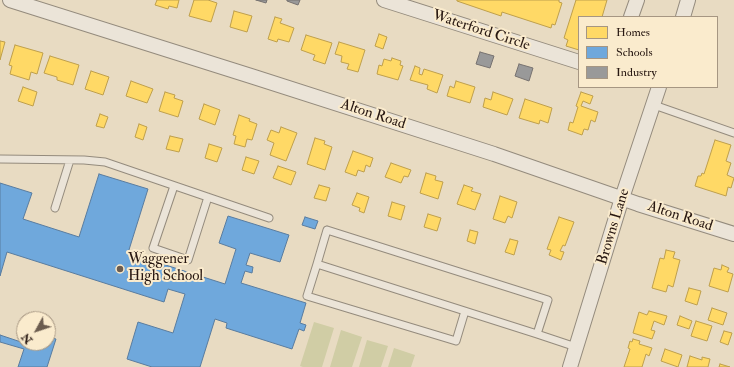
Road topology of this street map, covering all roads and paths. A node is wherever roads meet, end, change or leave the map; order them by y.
1 (10, 0) edge
2 (384, 0) edge
3 (637, 0) edge
4 (688, 0) edge
5 (631, 16) edge
6 (683, 16) edge
7 (578, 62) edge
8 (660, 88) edge
9 (654, 104) junction
10 (734, 133) edge
11 (0, 159) edge
12 (70, 160) junction
13 (174, 186) junction
14 (208, 197) junction
15 (622, 198) junction
16 (55, 208) dead end
17 (269, 218) dead end
18 (734, 234) edge
19 (317, 264) junction
20 (464, 311) junction
21 (537, 334) junction
22 (576, 347) junction
23 (570, 367) edge

1 - 15 street, Alton Road
2 - 7 street, Waterford Circle
3 - 5 street
4 - 6 street
8 - 9 street, Browns Lane
9 - 10 lane
9 - 15 street, Browns Lane
11 - 12 lane
12 - 13 lane
12 - 16 lane
13 - 14 lane
13 - 14 lane
14 - 17 lane
15 - 18 street, Alton Road
15 - 22 street, Browns Lane
19 - 20 lane
19 - 20 lane
19 - 21 lane
20 - 21 lane
21 - 22 lane
22 - 23 street, Browns Lane

